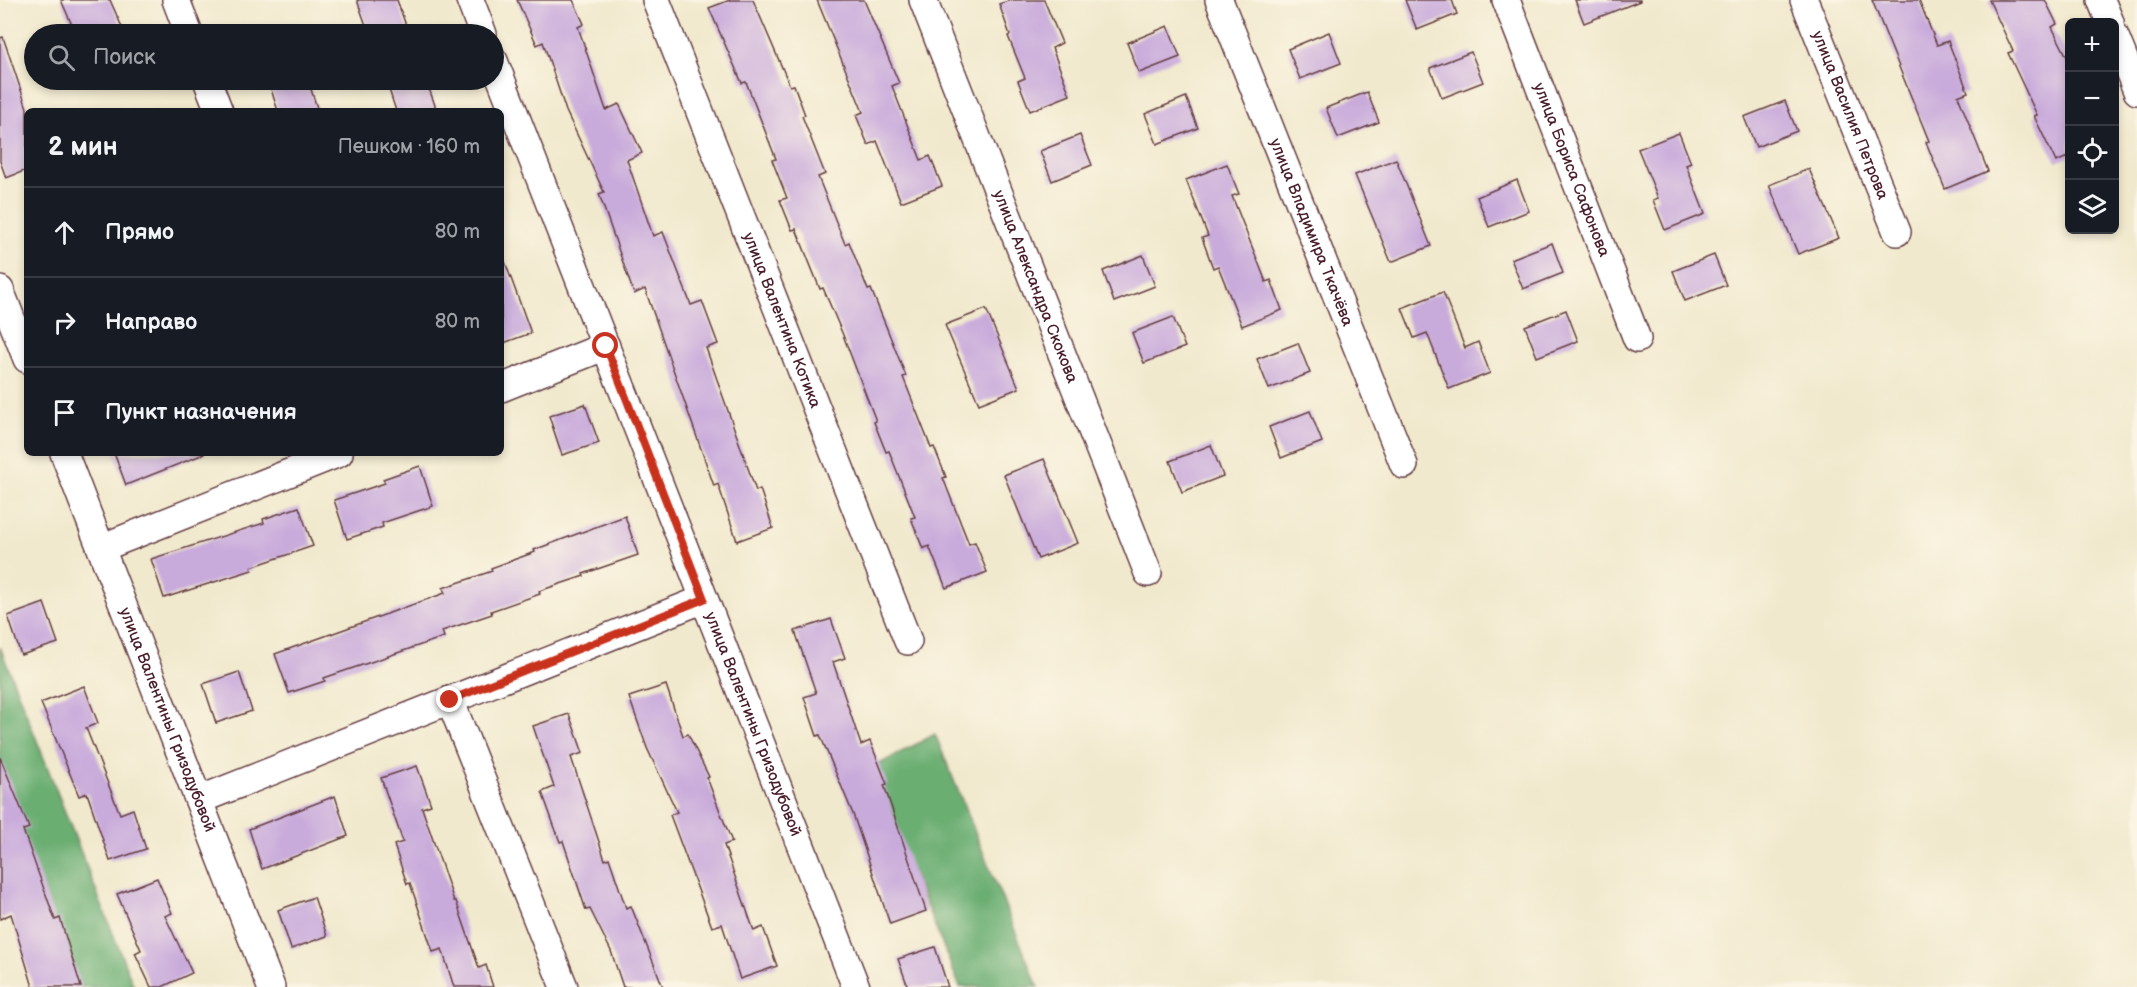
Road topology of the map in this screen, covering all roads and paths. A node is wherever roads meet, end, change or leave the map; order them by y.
1 (176, 0) edge
2 (470, 0) edge
3 (656, 0) edge
4 (923, 0) edge
5 (1219, 0) edge
6 (1506, 0) edge
7 (1804, 0) edge
8 (2101, 0) edge
9 (2108, 18) edge
10 (185, 24) edge
11 (479, 24) edge
12 (2119, 44) edge
13 (504, 86) edge
14 (211, 90) edge
15 (2137, 91) edge
16 (218, 108) edge
17 (1897, 232) dead end
18 (0, 290) edge
19 (1637, 339) dead end
20 (606, 346) junction
21 (24, 351) edge
22 (504, 387) edge
23 (65, 456) edge
24 (331, 456) edge
25 (1404, 465) dead end
26 (100, 548) junction
27 (1148, 573) dead end
28 (704, 599) junction
29 (908, 641) dead end
30 (450, 700) junction
31 (199, 800) junction
32 (272, 987) edge
33 (564, 987) edge
34 (856, 987) edge

1 - 10 street
2 - 11 street
3 - 29 street, улица Валентина Котика
4 - 27 street, улица Александра Скокова
5 - 25 street, улица Владимира Ткачёва
6 - 19 street, улица Бориса Сафонова
7 - 17 street, улица Василия Петрова
8 - 9 street
12 - 15 street
13 - 20 street, улица Валентины Гризодубовой
14 - 16 street
18 - 21 street
20 - 22 street
20 - 28 street, улица Валентины Гризодубовой
23 - 26 street, улица Валентины Гризодубовой
24 - 26 street
26 - 31 street, улица Валентины Гризодубовой
28 - 30 street
28 - 34 street, улица Валентины Гризодубовой
30 - 31 street
30 - 33 street
31 - 32 street, улица Валентины Гризодубовой

